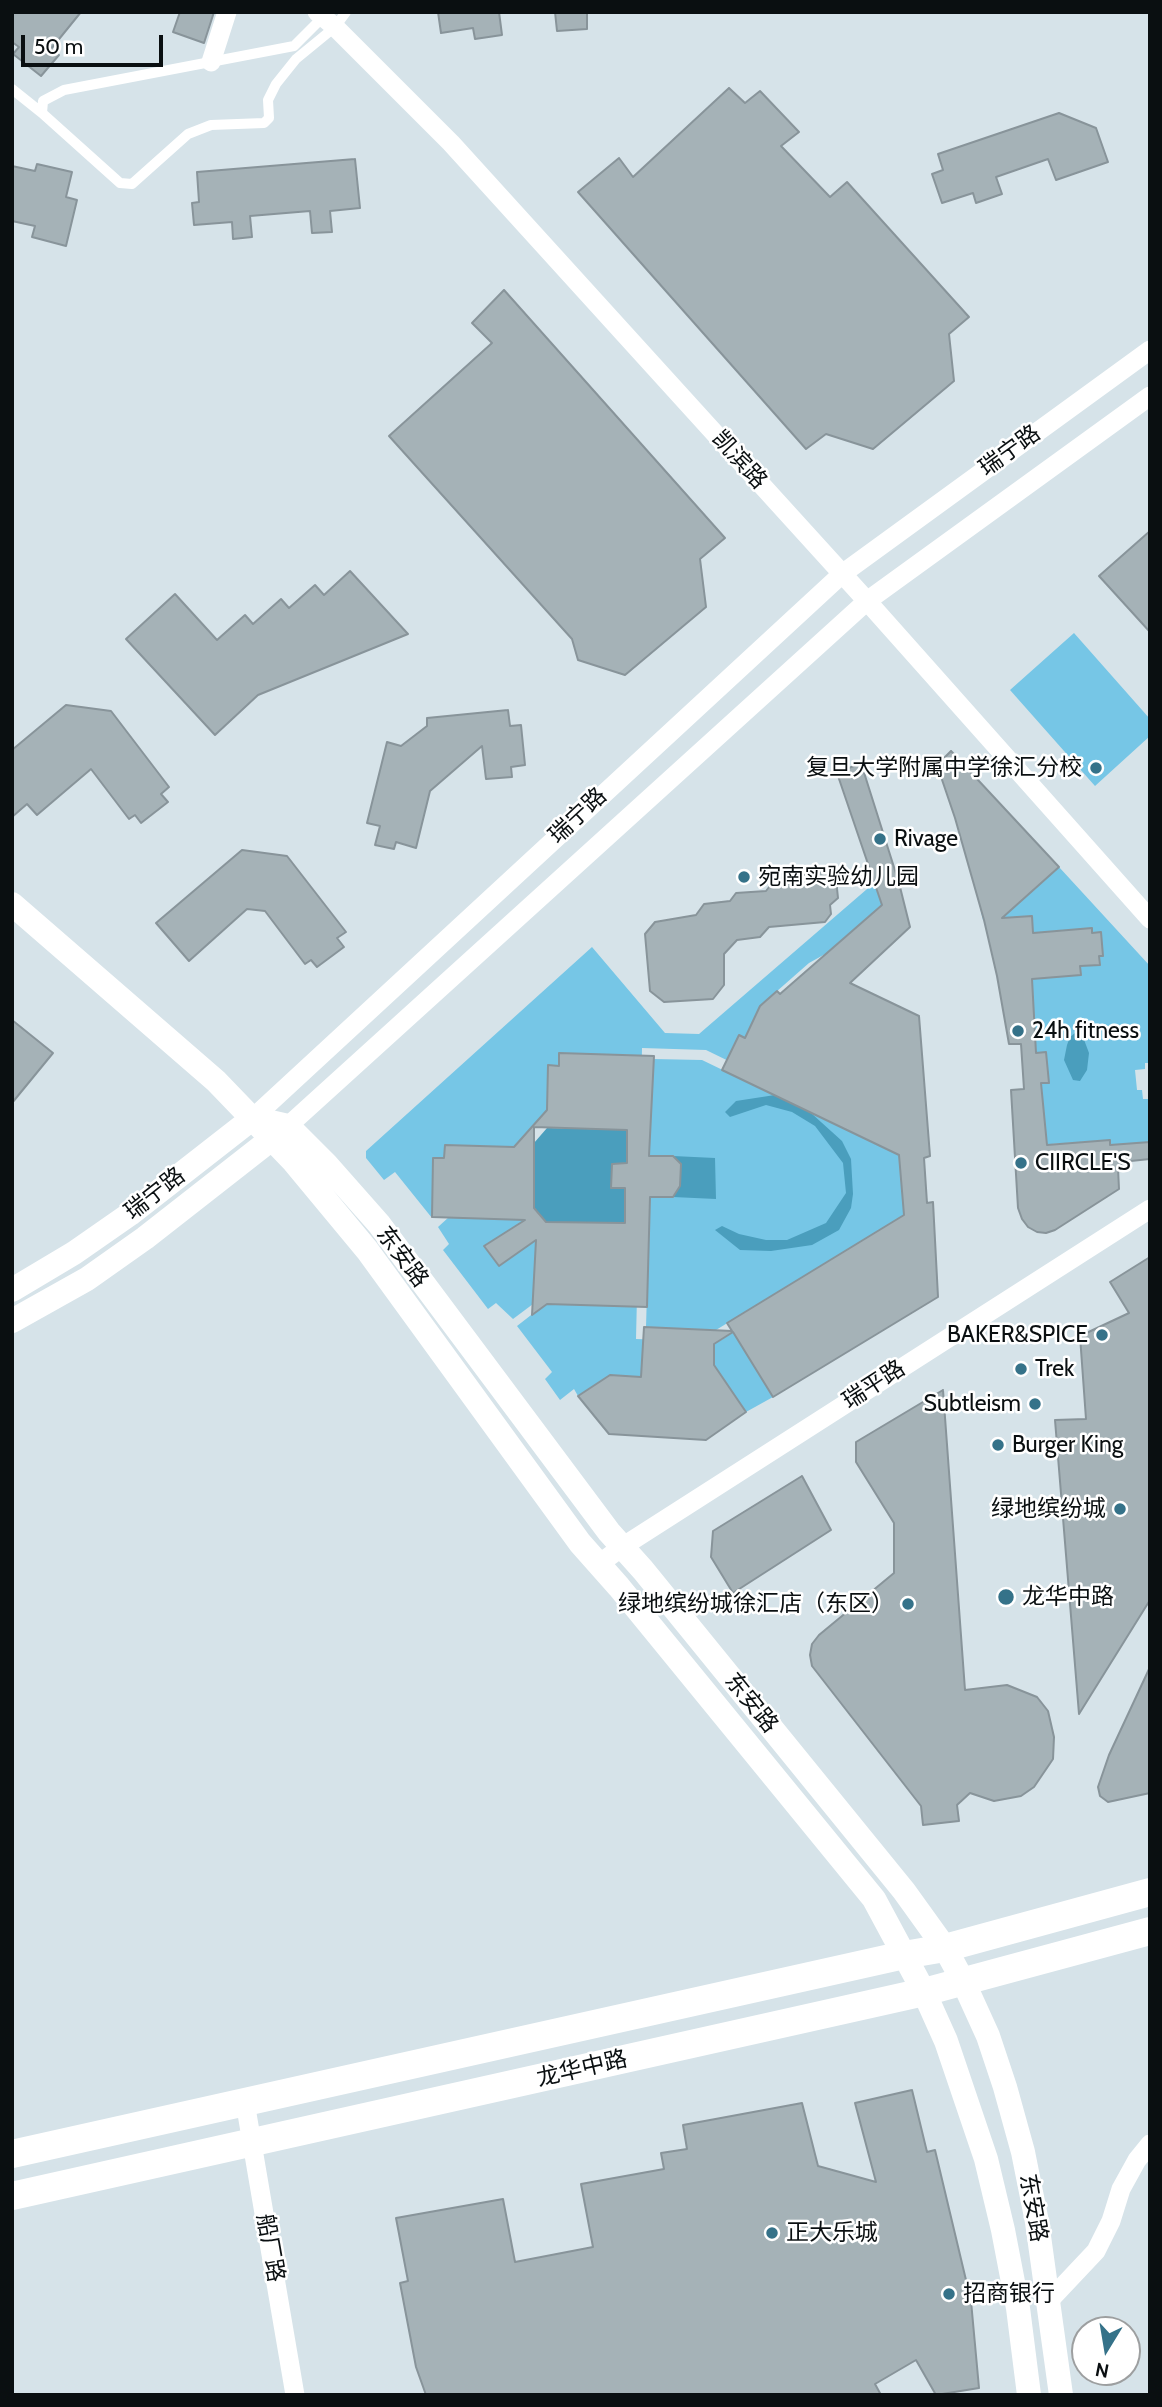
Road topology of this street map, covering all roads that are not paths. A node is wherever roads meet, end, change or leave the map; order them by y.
1 (227, 12) edge
2 (330, 17) edge
3 (211, 62) junction
4 (12, 89) edge
5 (42, 113) junction
6 (1150, 350) edge
7 (1150, 396) edge
8 (842, 574) junction
9 (867, 601) junction
10 (12, 904) edge
11 (1150, 919) edge
12 (253, 1118) junction
13 (280, 1133) junction
14 (1150, 1209) edge
15 (12, 1290) edge
16 (12, 1321) edge
17 (622, 1547) junction
18 (599, 1564) junction
19 (1150, 1892) edge
20 (1150, 1931) edge
21 (945, 1948) junction
22 (904, 1955) junction
23 (963, 1981) junction
24 (924, 1992) junction
25 (245, 2102) junction
26 (252, 2144) junction
27 (1150, 2144) edge
28 (12, 2154) edge
29 (12, 2196) edge
30 (1048, 2303) junction
31 (295, 2395) edge
32 (1030, 2395) edge
33 (1061, 2395) edge

1 - 3 street
2 - 3 lane
2 - 5 lane
2 - 8 street, 凯滨路
3 - 5 lane
4 - 5 lane
6 - 8 street, 瑞宁路
7 - 9 street, 瑞宁路
8 - 9 street, 凯滨路
8 - 12 street, 瑞宁路
9 - 11 street, 凯滨路
9 - 13 street, 瑞宁路
10 - 12 street, 东安路
12 - 13 street, 东安路
12 - 15 street, 瑞宁路
13 - 16 street, 瑞宁路
13 - 17 street, 东安路
13 - 18 street, 东安路
14 - 17 street, 瑞平路
17 - 18 street, 瑞平路
17 - 21 street, 东安路
18 - 22 street, 东安路
19 - 21 main road, 龙华中路
20 - 23 main road, 龙华中路
21 - 22 main road, 龙华中路
21 - 23 street, 东安路
22 - 24 street, 东安路
22 - 25 main road, 龙华中路
23 - 24 main road, 龙华中路
23 - 30 street, 东安路
24 - 26 main road, 龙华中路
24 - 32 street, 东安路
25 - 26 street, 船厂路
25 - 28 main road, 龙华中路
26 - 29 main road, 龙华中路
26 - 31 street, 船厂路
27 - 30 street
30 - 33 street, 东安路

